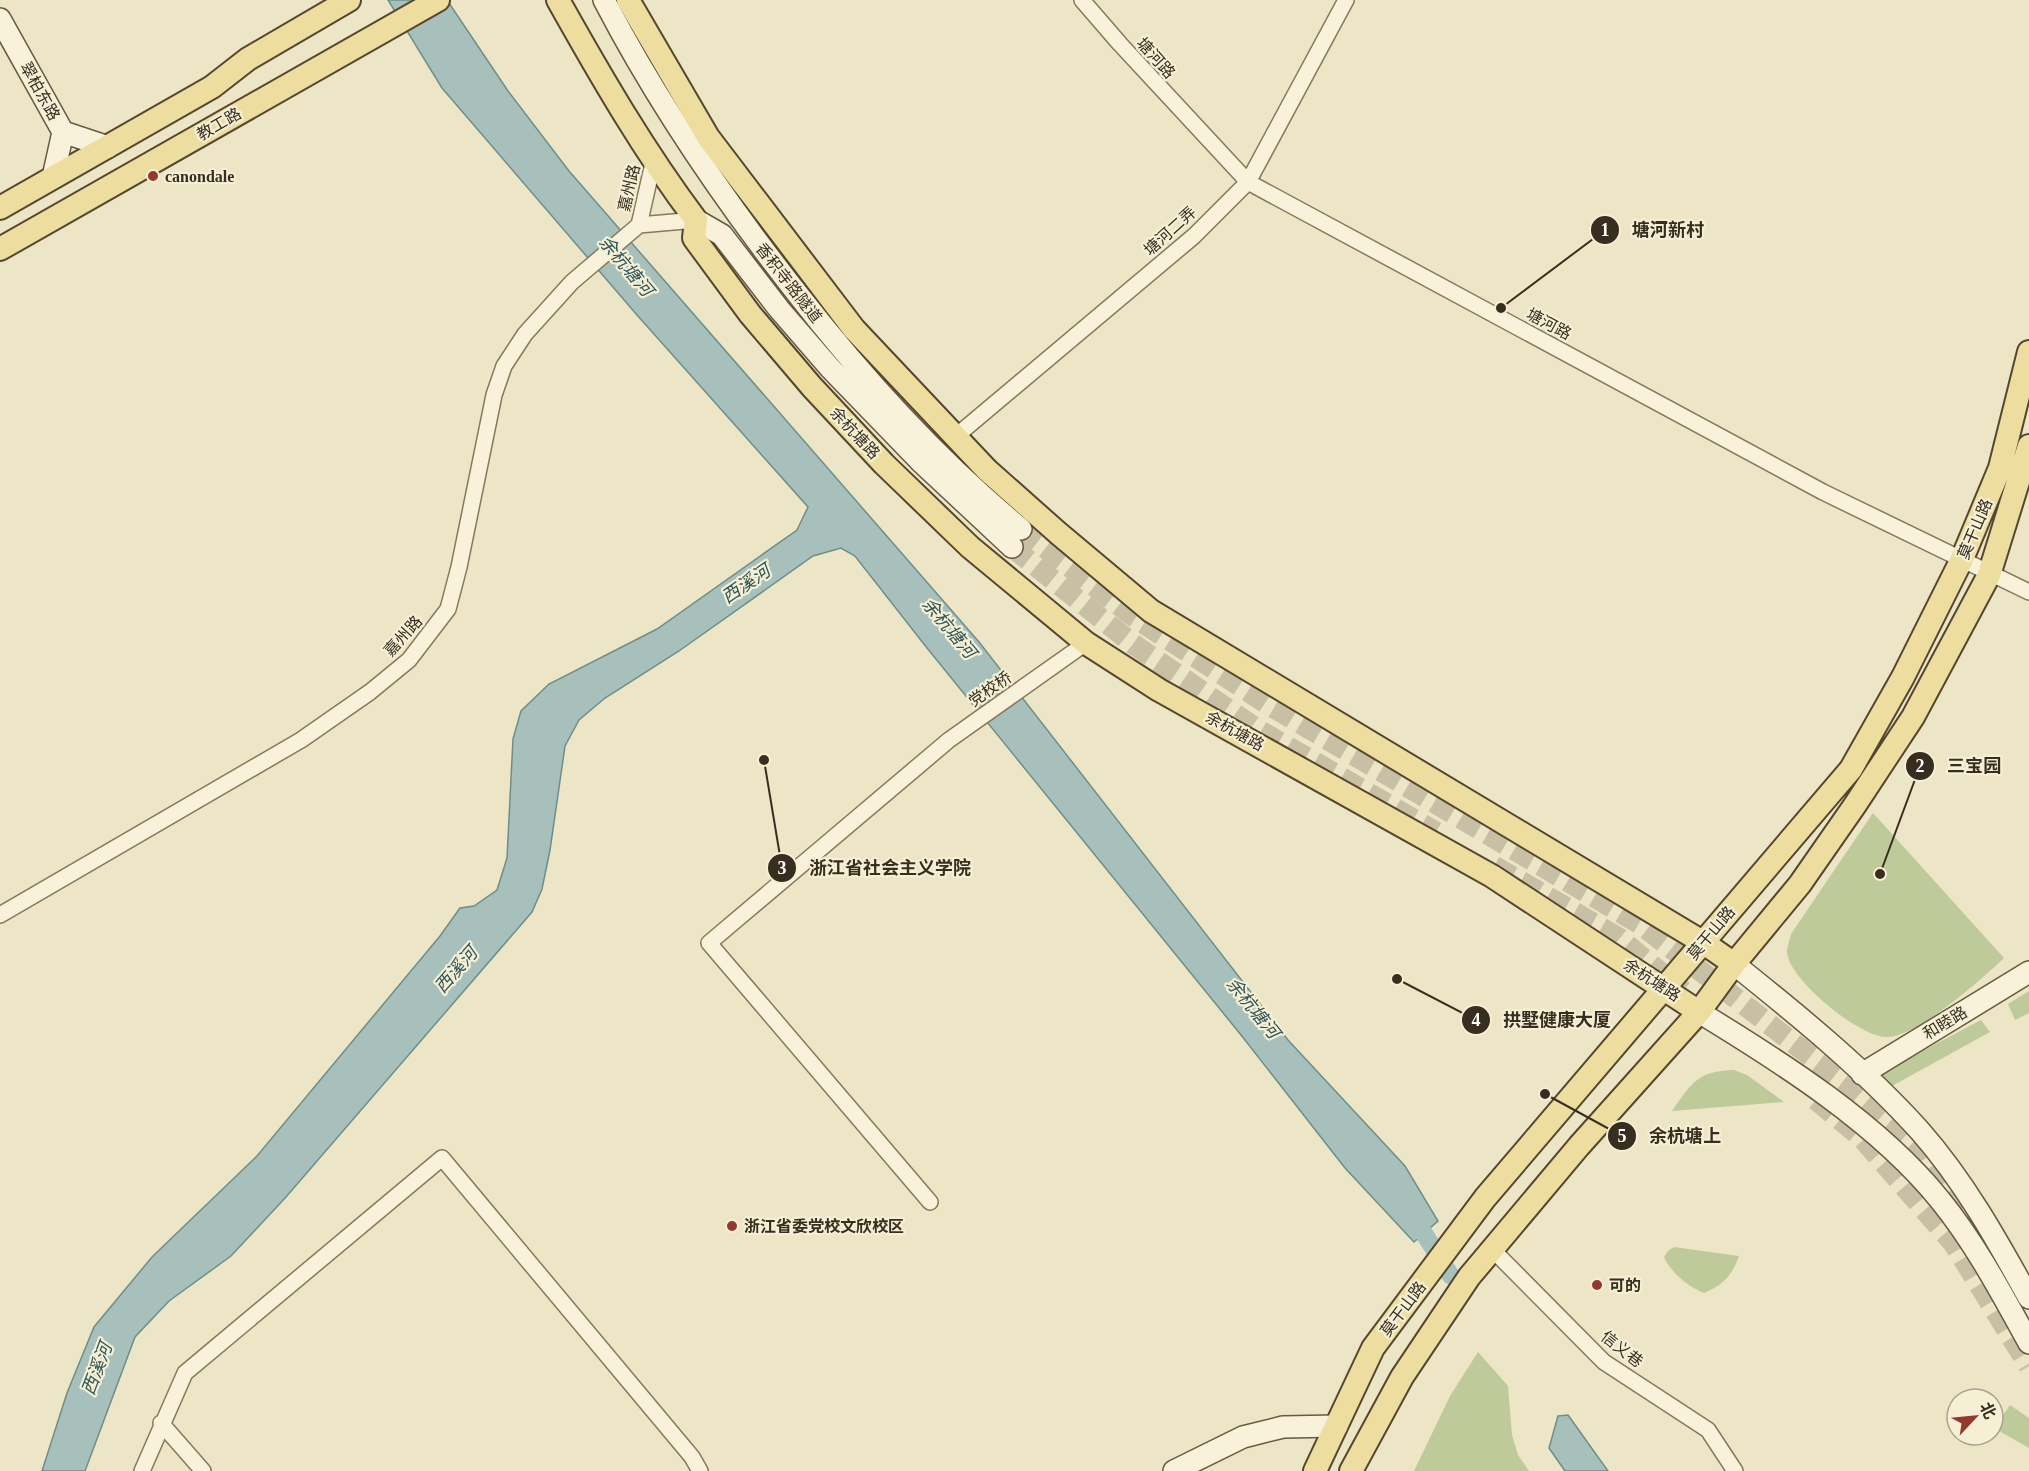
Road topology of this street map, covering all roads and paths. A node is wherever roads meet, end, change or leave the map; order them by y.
1 (349, 0) edge
2 (438, 0) edge
3 (558, 0) edge
4 (604, 0) edge
5 (628, 0) edge
6 (1082, 0) edge
7 (1346, 0) edge
8 (0, 19) edge
9 (63, 132) junction
10 (108, 147) junction
11 (654, 159) junction
12 (53, 177) junction
13 (1248, 182) junction
14 (0, 208) edge
15 (696, 220) junction
16 (639, 225) junction
17 (0, 249) edge
18 (2029, 352) edge
19 (955, 437) junction
20 (2029, 446) edge
21 (1962, 559) junction
22 (1989, 575) junction
23 (2029, 592) edge
24 (1086, 643) junction
25 (0, 915) edge
26 (1704, 943) junction
27 (1734, 964) junction
28 (2029, 972) edge
29 (1664, 987) junction
30 (1700, 1012) junction
31 (1862, 1074) junction
32 (930, 1202) dead end
33 (1492, 1249) junction
34 (2029, 1298) edge
35 (2029, 1343) edge
36 (161, 1423) junction
37 (1337, 1426) junction
38 (142, 1471) edge
39 (203, 1471) edge
40 (700, 1471) edge
41 (1174, 1471) edge
42 (1315, 1471) edge
43 (1351, 1471) edge
44 (1735, 1471) edge

1 - 10 main road
2 - 17 main road, 教工路
3 - 11 main road, 余杭塘路
4 - 15 main road, 香积寺路隧道
5 - 19 main road
6 - 13 street, 塘河路
7 - 13 street, 塘河二弄
8 - 9 main road, 翠柏东路
9 - 10 main road, 翠柏东路
9 - 12 main road, 翠柏东路
10 - 12 main road
11 - 15 main road, 余杭塘路
11 - 16 street, 嘉州路
12 - 14 main road
13 - 19 street, 塘河二弄
13 - 21 street, 塘河路
15 - 16 street, 嘉州路
15 - 24 main road, 余杭塘路
16 - 25 street, 嘉州路
18 - 21 main road, 莫干山路
19 - 26 main road
20 - 22 main road, 莫干山路
21 - 22 street, 塘河路
21 - 26 main road, 莫干山路
22 - 23 street, 塘河路
22 - 27 main road, 莫干山路
24 - 29 main road, 余杭塘路
24 - 32 street, 党校桥
26 - 27 main road
26 - 29 main road, 莫干山路
27 - 30 main road, 莫干山路
27 - 31 main road
28 - 31 main road, 和睦路
29 - 30 main road, 余杭塘路
29 - 37 main road, 莫干山路
30 - 33 main road, 莫干山路
30 - 35 main road, 余杭塘路
31 - 34 main road
33 - 43 main road, 莫干山路
33 - 44 street, 信义巷
36 - 38 street
36 - 39 street
36 - 40 street
37 - 41 main road
37 - 42 main road, 莫干山路

